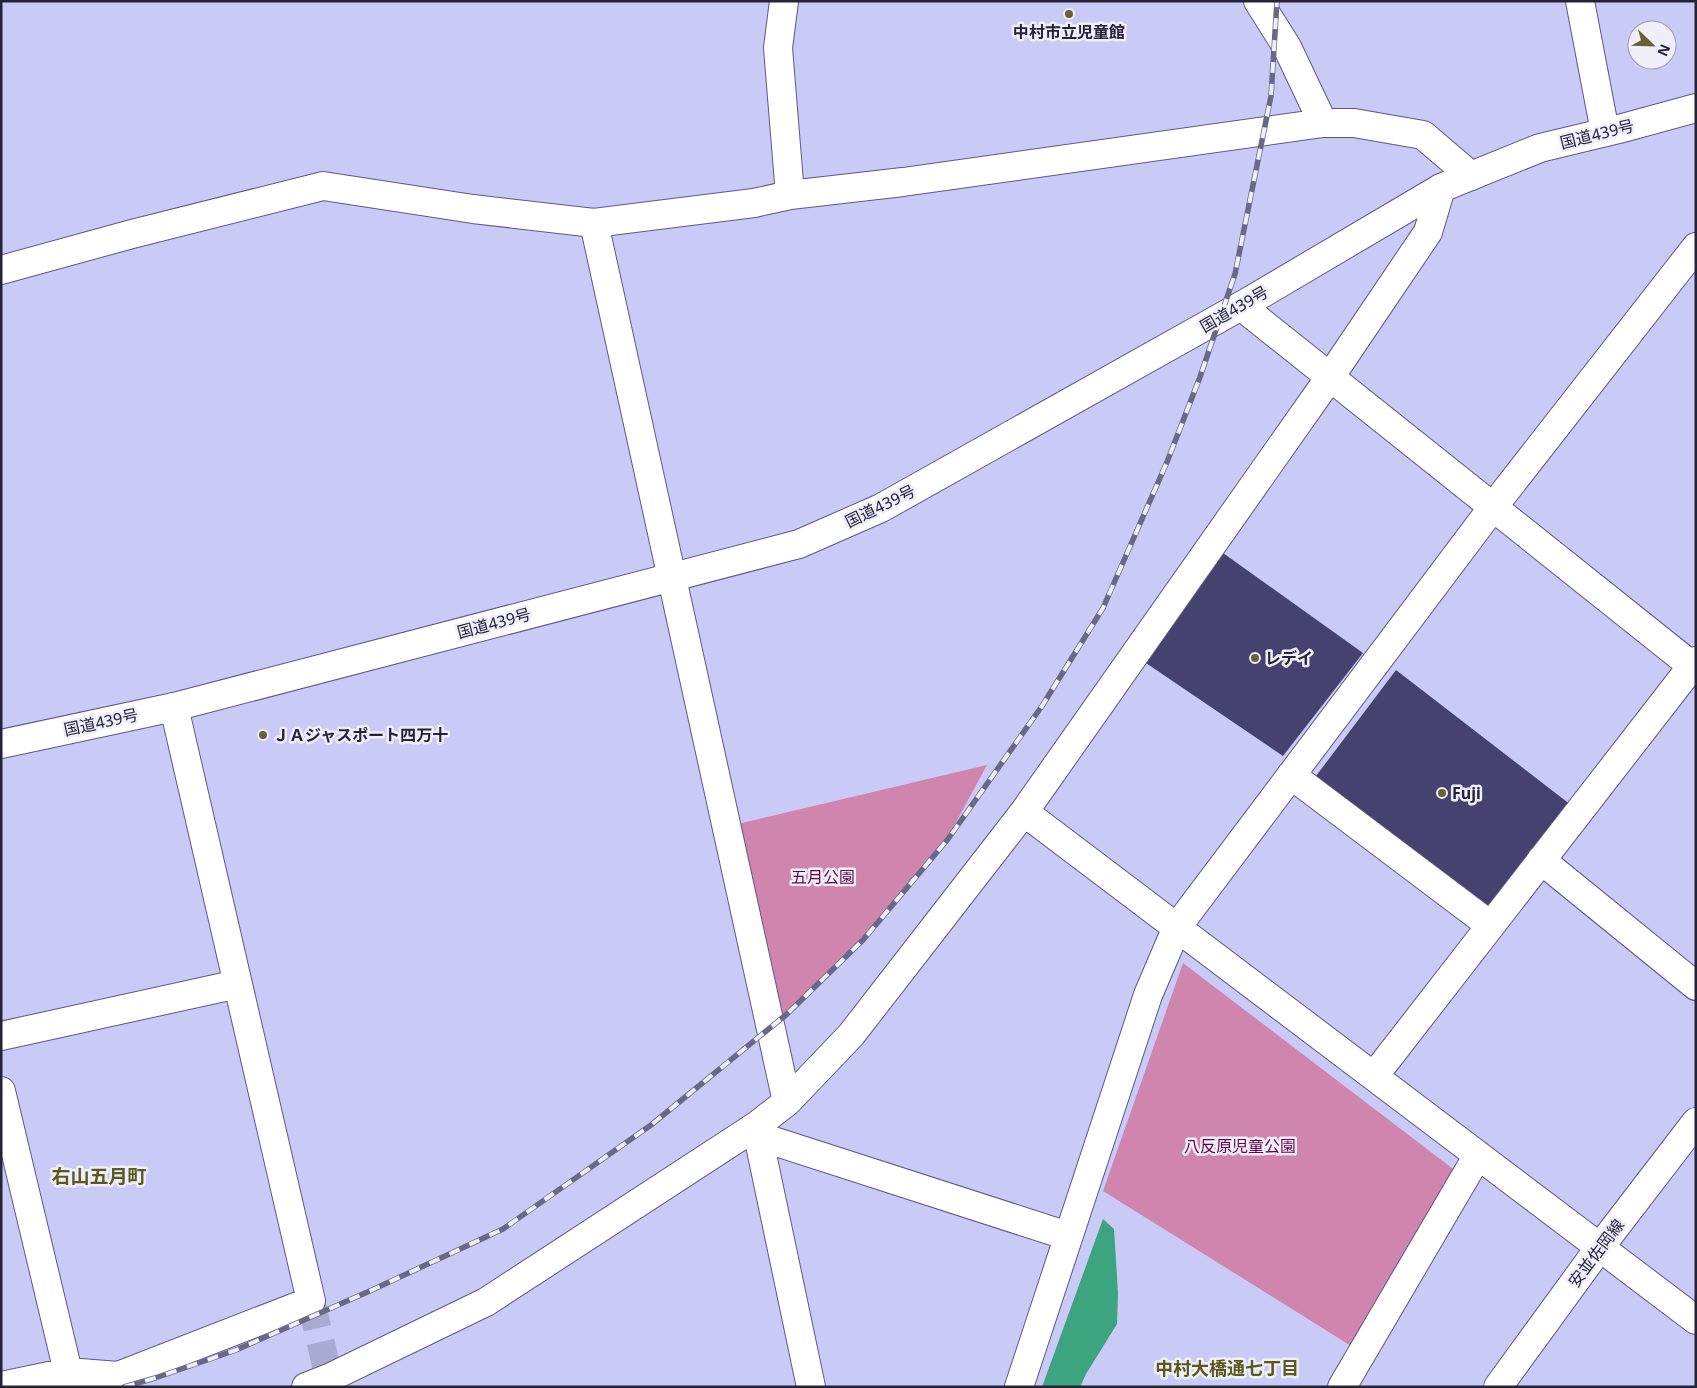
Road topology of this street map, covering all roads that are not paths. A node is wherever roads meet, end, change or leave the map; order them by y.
1 (784, 1) edge
2 (1258, 1) edge
3 (1580, 1) edge
4 (1691, 104) edge
5 (1323, 123) junction
6 (1606, 132) junction
7 (1471, 176) junction
8 (1441, 188) junction
9 (790, 195) junction
10 (594, 223) junction
11 (1696, 247) edge
12 (1, 270) edge
13 (1241, 306) junction
14 (1330, 377) junction
15 (1492, 507) junction
16 (673, 576) junction
17 (1694, 666) edge
18 (174, 706) junction
19 (1, 744) edge
20 (1291, 775) junction
21 (1024, 812) junction
22 (1541, 860) junction
23 (1490, 925) junction
24 (1177, 927) junction
25 (238, 984) junction
26 (1696, 986) edge
27 (1, 1036) edge
28 (1374, 1076) junction
29 (1, 1092) edge
30 (787, 1102) junction
31 (1696, 1122) edge
32 (757, 1131) junction
33 (1478, 1155) junction
34 (1068, 1236) junction
35 (1600, 1246) junction
36 (1696, 1320) edge
37 (68, 1372) junction
38 (322, 1384) edge
39 (1, 1386) edge
40 (811, 1387) edge
41 (1019, 1387) edge
42 (1342, 1387) edge
43 (1498, 1387) edge

1 - 9 main road
2 - 5 main road
3 - 6 main road
4 - 6 main road, 国道439号
5 - 7 main road
5 - 9 main road
6 - 7 main road, 国道439号
7 - 8 main road, 国道439号
8 - 13 main road, 国道439号
8 - 14 main road
9 - 10 main road
10 - 12 main road
10 - 16 main road
11 - 15 main road
13 - 14 main road
13 - 16 main road, 国道439号
14 - 15 main road
14 - 21 main road
15 - 17 main road
15 - 20 main road
16 - 18 main road, 国道439号
16 - 30 main road
17 - 22 main road
18 - 19 main road, 国道439号
18 - 25 main road
20 - 23 main road
20 - 24 main road
21 - 24 main road
21 - 30 main road
22 - 23 main road
22 - 26 main road
23 - 28 main road
24 - 28 main road
24 - 34 main road
25 - 27 main road
25 - 37 main road
28 - 33 main road
29 - 37 main road
30 - 32 main road
31 - 35 main road, 安並佐岡線
32 - 34 main road
32 - 38 main road
32 - 40 main road
33 - 35 main road
33 - 42 main road
34 - 41 main road
35 - 36 main road
35 - 43 main road, 安並佐岡線
37 - 39 main road

